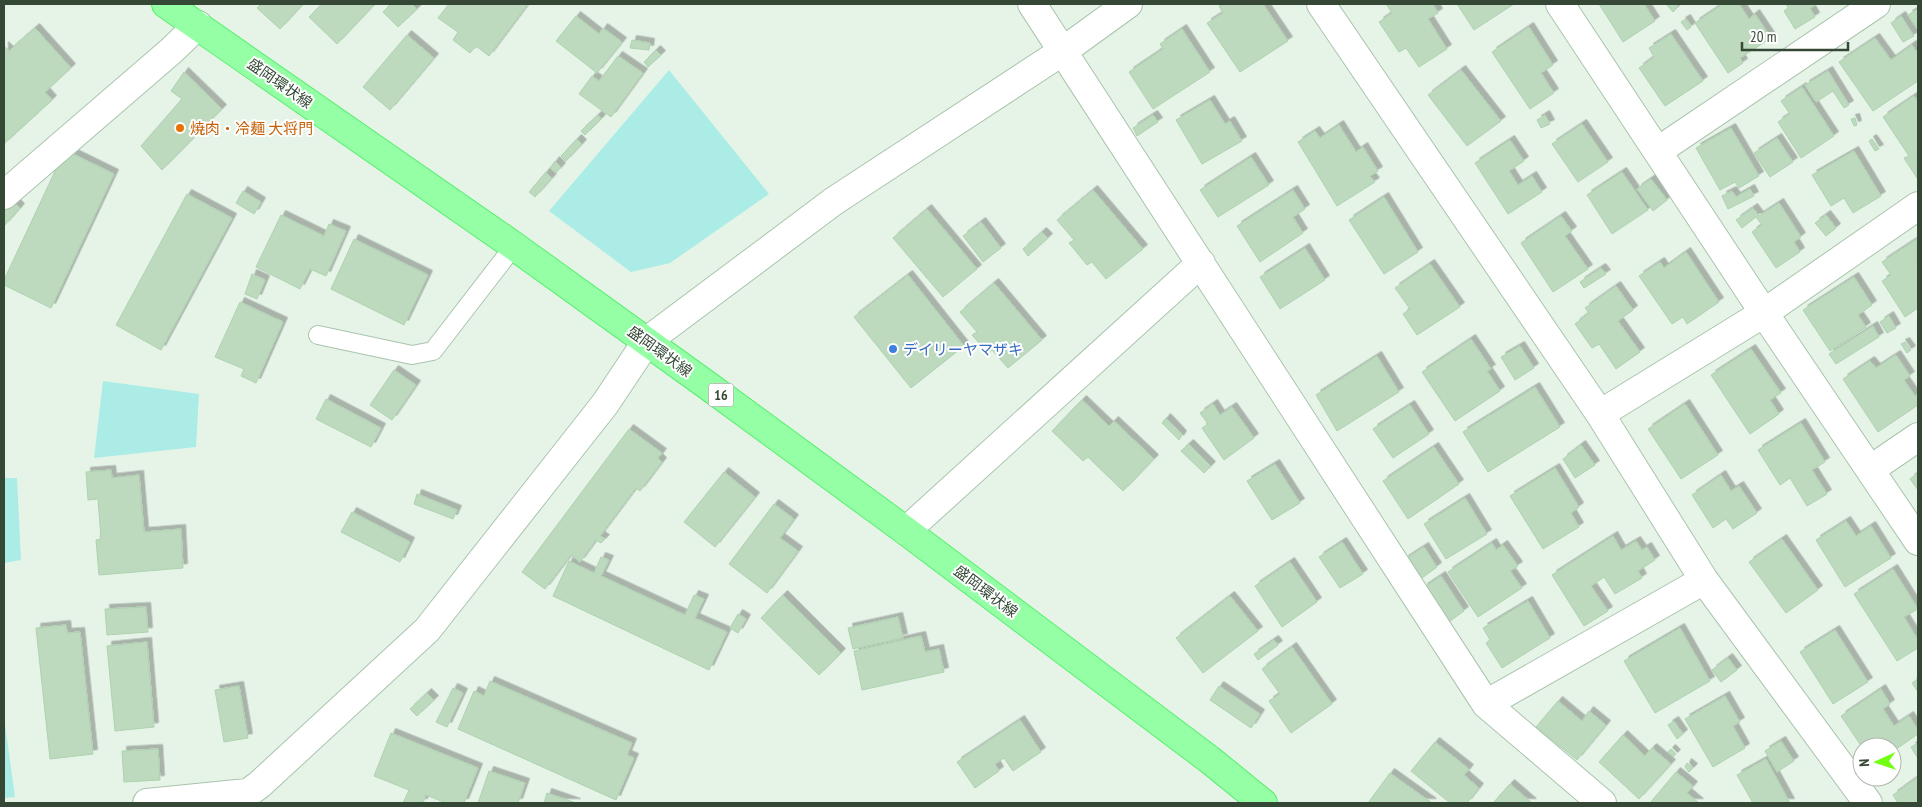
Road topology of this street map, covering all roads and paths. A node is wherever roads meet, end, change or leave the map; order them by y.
1 (1032, 4) edge
2 (1128, 4) edge
3 (1321, 4) edge
4 (1560, 4) edge
5 (1876, 4) edge
6 (186, 12) edge
7 (1063, 51) junction
8 (1658, 151) junction
9 (4, 195) edge
10 (1918, 206) edge
11 (514, 246) junction
12 (1201, 263) junction
13 (1764, 313) junction
14 (318, 335) dead end
15 (647, 341) junction
16 (1600, 414) junction
17 (1918, 437) edge
18 (1871, 469) junction
19 (906, 531) junction
20 (1918, 541) edge
21 (1704, 580) junction
22 (1486, 704) junction
23 (240, 798) edge
24 (147, 803) edge
25 (1263, 803) edge
26 (1602, 803) edge
27 (1868, 803) edge

1 - 7 street
2 - 7 street
3 - 16 street
4 - 8 street
5 - 8 street
6 - 9 street
6 - 11 main road, 盛岡環状線 / 16
7 - 12 street
7 - 15 street
8 - 13 street
10 - 13 street
11 - 14 lane
11 - 15 main road, 盛岡環状線 / 16
12 - 19 street
12 - 22 street
13 - 16 street
13 - 18 street
15 - 19 main road, 盛岡環状線 / 16
15 - 23 street
16 - 21 street
17 - 18 street
18 - 20 street
19 - 25 main road, 盛岡環状線 / 16
21 - 22 street
21 - 27 street
22 - 26 street
23 - 24 street

